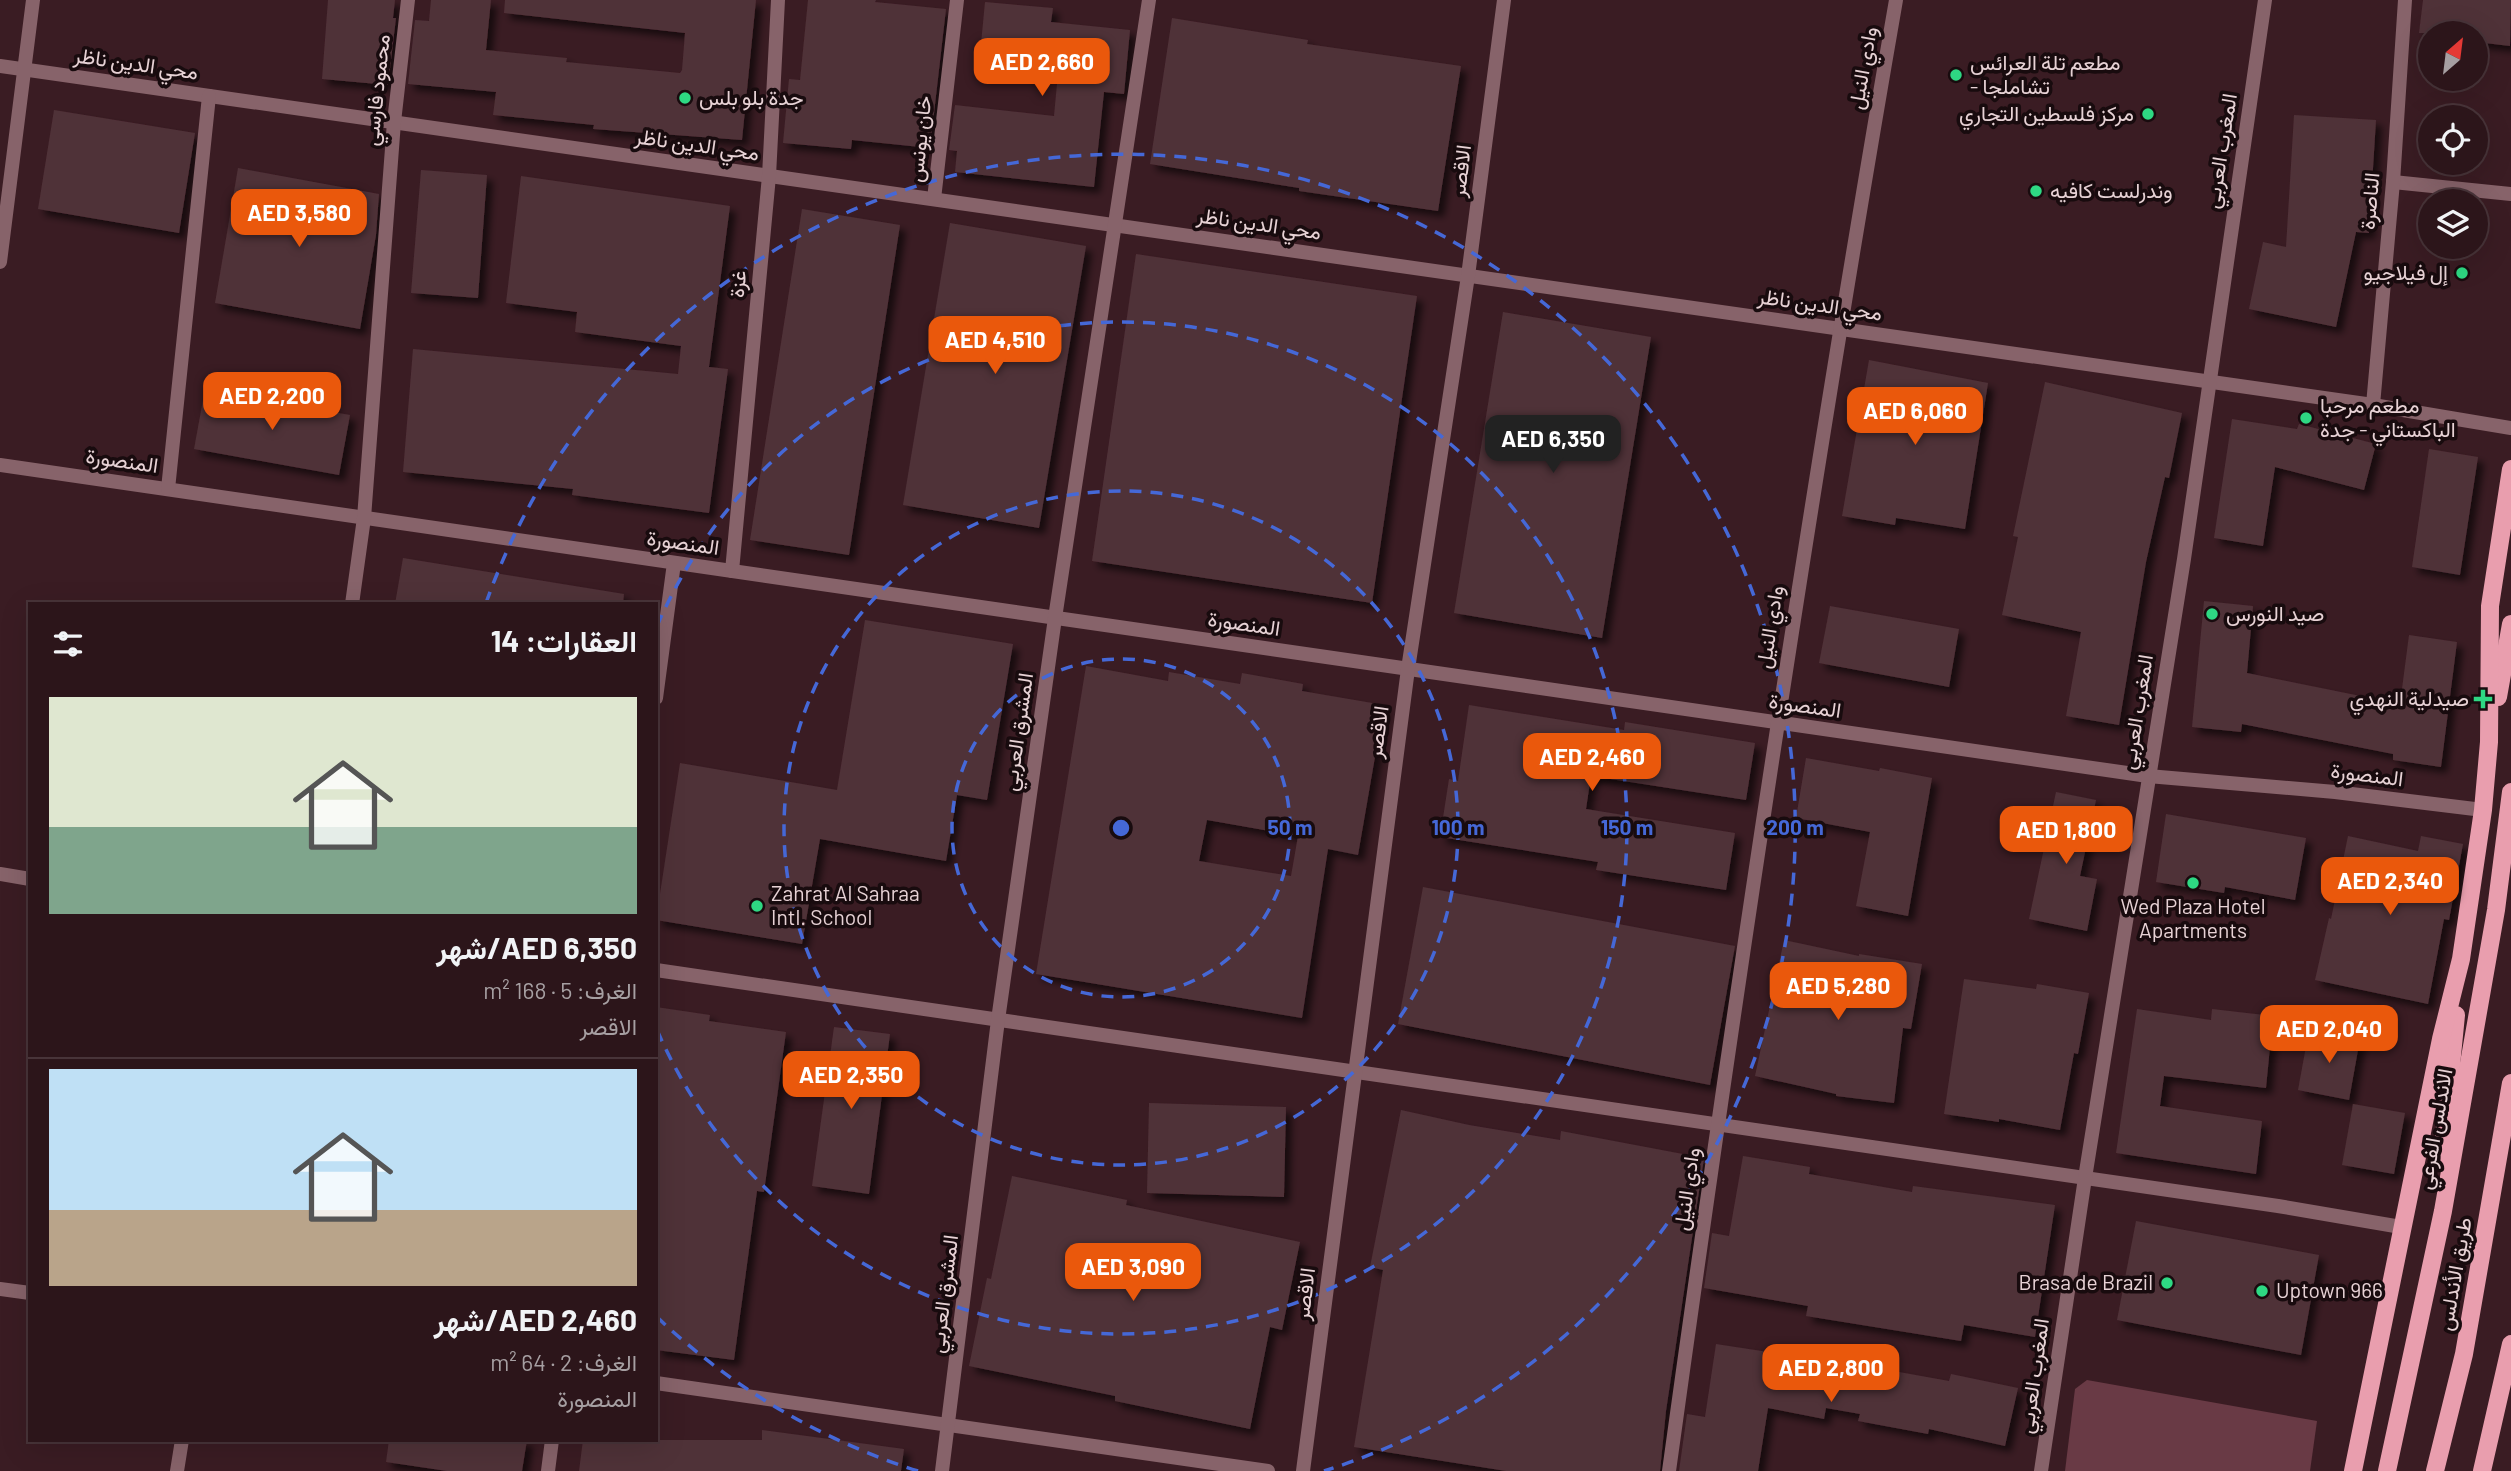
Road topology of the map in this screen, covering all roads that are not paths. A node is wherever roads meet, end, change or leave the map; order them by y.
1 (33, 0) edge
2 (408, 0) edge
3 (778, 0) edge
4 (957, 0) edge
5 (1149, 0) edge
6 (1504, 0) edge
7 (1896, 0) edge
8 (2265, 0) edge
9 (2405, 0) edge
10 (0, 66) edge
11 (23, 69) junction
12 (209, 96) junction
13 (394, 122) junction
14 (769, 176) junction
15 (2393, 182) junction
16 (2511, 194) edge
17 (934, 199) junction
18 (1115, 225) junction
19 (0, 262) edge
20 (1468, 276) junction
21 (1839, 328) junction
22 (2208, 381) junction
23 (2373, 405) junction
24 (2511, 428) edge
25 (0, 465) edge
26 (2511, 469) edge
27 (168, 489) junction
28 (364, 518) junction
29 (674, 563) junction
30 (732, 571) junction
31 (352, 602) edge
32 (1055, 618) junction
33 (2511, 624) edge
34 (1408, 669) junction
35 (658, 683) edge
36 (1776, 723) junction
37 (2489, 742) junction
38 (2148, 776) junction
39 (2511, 792) edge
40 (2483, 810) junction
41 (0, 874) edge
42 (28, 879) edge
43 (2461, 959) junction
44 (658, 970) edge
45 (998, 1020) junction
46 (1354, 1072) junction
47 (2511, 1083) edge
48 (1717, 1124) junction
49 (2085, 1178) junction
50 (2401, 1227) junction
51 (2432, 1265) junction
52 (0, 1289) edge
53 (28, 1293) edge
54 (2511, 1344) edge
55 (658, 1383) edge
56 (950, 1425) junction
57 (181, 1442) edge
58 (552, 1442) edge
59 (177, 1471) edge
60 (548, 1471) edge
61 (942, 1471) edge
62 (1268, 1471) edge
63 (1303, 1471) edge
64 (1669, 1471) edge
65 (2041, 1471) edge
66 (2353, 1471) edge
67 (2387, 1471) edge
68 (2435, 1471) edge
69 (2482, 1471) edge

1 - 11 street
2 - 13 street, محمود فارسي
3 - 14 street, غزة
4 - 17 street, خان يونس
5 - 18 street, المشرق العربي
6 - 20 street, الاقصر
7 - 21 street, وادي النيل
8 - 22 street, المغرب العربي
9 - 15 street, الناصرة
10 - 11 street, محي الدين ناظر
11 - 12 street, محي الدين ناظر
11 - 19 street
12 - 13 street, محي الدين ناظر
12 - 27 street
13 - 14 street, محي الدين ناظر
13 - 28 street, محمود فارسي
14 - 17 street, محي الدين ناظر
14 - 30 street, غزة
15 - 16 street
15 - 23 street, الناصرة
17 - 18 street, محي الدين ناظر
18 - 20 street, محي الدين ناظر
18 - 32 street, المشرق العربي
20 - 21 street, محي الدين ناظر
20 - 34 street, الاقصر
21 - 22 street, محي الدين ناظر
21 - 36 street, وادي النيل
22 - 23 street, محي الدين ناظر
22 - 38 street, المغرب العربي
23 - 24 street, محي الدين ناظر
25 - 27 street, المنصورة
26 - 37 main road
27 - 28 street, المنصورة
28 - 29 street, المنصورة
28 - 31 street, محمود فارسي
29 - 30 street, المنصورة
29 - 35 street
30 - 32 street, المنصورة
32 - 34 street, المنصورة
32 - 45 street, المشرق العربي
33 - 37 main road
34 - 36 street, المنصورة
34 - 46 street, الاقصر
36 - 38 street, المنصورة
36 - 48 street, وادي النيل
37 - 40 main road
38 - 40 street, المنصورة
38 - 49 street, المغرب العربي
39 - 51 main road, الاندلس الفرعي
40 - 43 main road
41 - 42 street
43 - 50 main road
43 - 51 main road
44 - 45 street
45 - 46 street
45 - 56 street, المشرق العربي
46 - 48 street
46 - 63 street, الاقصر
47 - 68 main road, طريق الأندلس
48 - 49 street
48 - 64 street, وادي النيل
49 - 50 street
49 - 65 street, المغرب العربي
50 - 66 main road
51 - 67 main road, الاندلس الفرعي
52 - 53 street
54 - 69 main road
55 - 56 street
56 - 61 street, المشرق العربي
56 - 62 street
57 - 59 street
58 - 60 street

